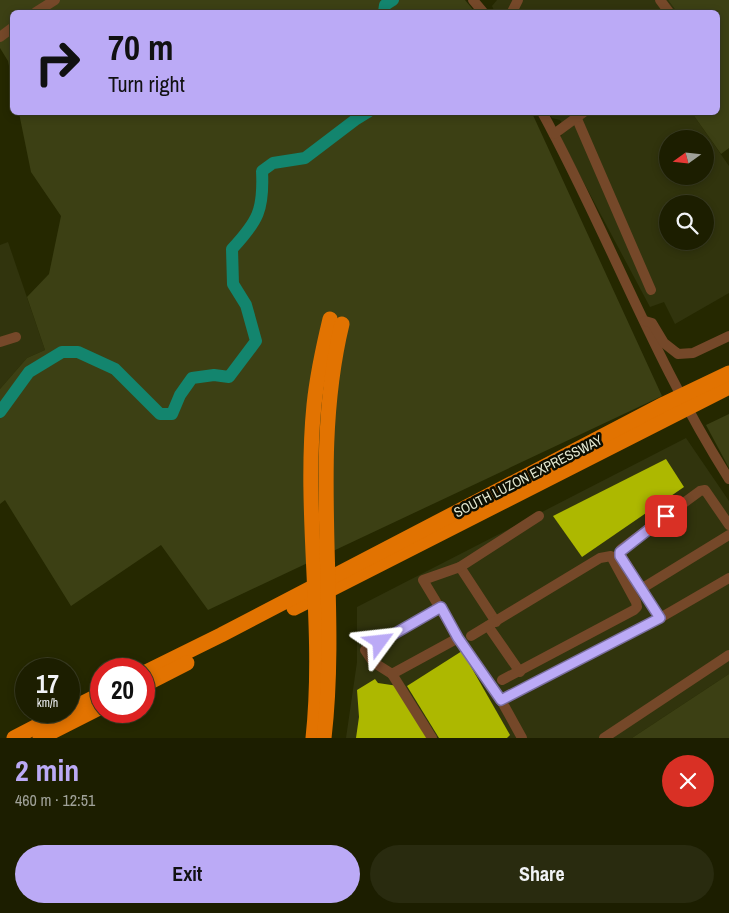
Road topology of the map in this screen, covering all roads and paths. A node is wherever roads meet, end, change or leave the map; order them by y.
1 (54, 0) edge
2 (473, 0) edge
3 (39, 10) edge
4 (481, 10) edge
5 (544, 115) edge
6 (580, 116) edge
7 (554, 134) junction
8 (652, 290) dead end
9 (644, 321) junction
10 (336, 322) dead end
11 (729, 336) edge
12 (16, 337) dead end
13 (0, 342) edge
14 (729, 374) edge
15 (729, 387) edge
16 (729, 479) edge
17 (539, 516) dead end
18 (729, 525) edge
19 (729, 535) edge
20 (460, 567) junction
21 (729, 578) edge
22 (641, 589) junction
23 (441, 607) junction
24 (660, 618) junction
25 (492, 624) junction
26 (323, 631) junction
27 (471, 636) dead end
28 (458, 638) junction
29 (729, 655) edge
30 (155, 668) edge
31 (520, 672) junction
32 (392, 674) junction
33 (155, 679) edge
34 (502, 680) dead end
35 (501, 700) junction
36 (90, 713) edge
37 (44, 723) edge
38 (14, 738) edge
39 (40, 738) edge
40 (313, 738) edge
41 (324, 738) edge
42 (432, 738) edge
43 (522, 738) edge
44 (604, 738) edge

1 - 3 street
2 - 4 street
5 - 7 street
6 - 7 street
6 - 8 street
7 - 9 street
9 - 11 street
9 - 16 street
10 - 26 highway
12 - 13 street
14 - 30 highway, SOUTH LUZON EXPRESSWAY
15 - 33 highway, SOUTH LUZON EXPRESSWAY
17 - 20 street
18 - 22 street
19 - 22 street
20 - 23 street
20 - 25 street
21 - 24 street
22 - 24 street
23 - 28 street
23 - 32 street
24 - 35 street
25 - 27 street
25 - 31 street
25 - 31 street
26 - 40 highway
26 - 41 highway
28 - 32 street
28 - 35 street
29 - 44 street
31 - 34 street
32 - 42 street
35 - 43 street
36 - 39 highway
37 - 38 highway

